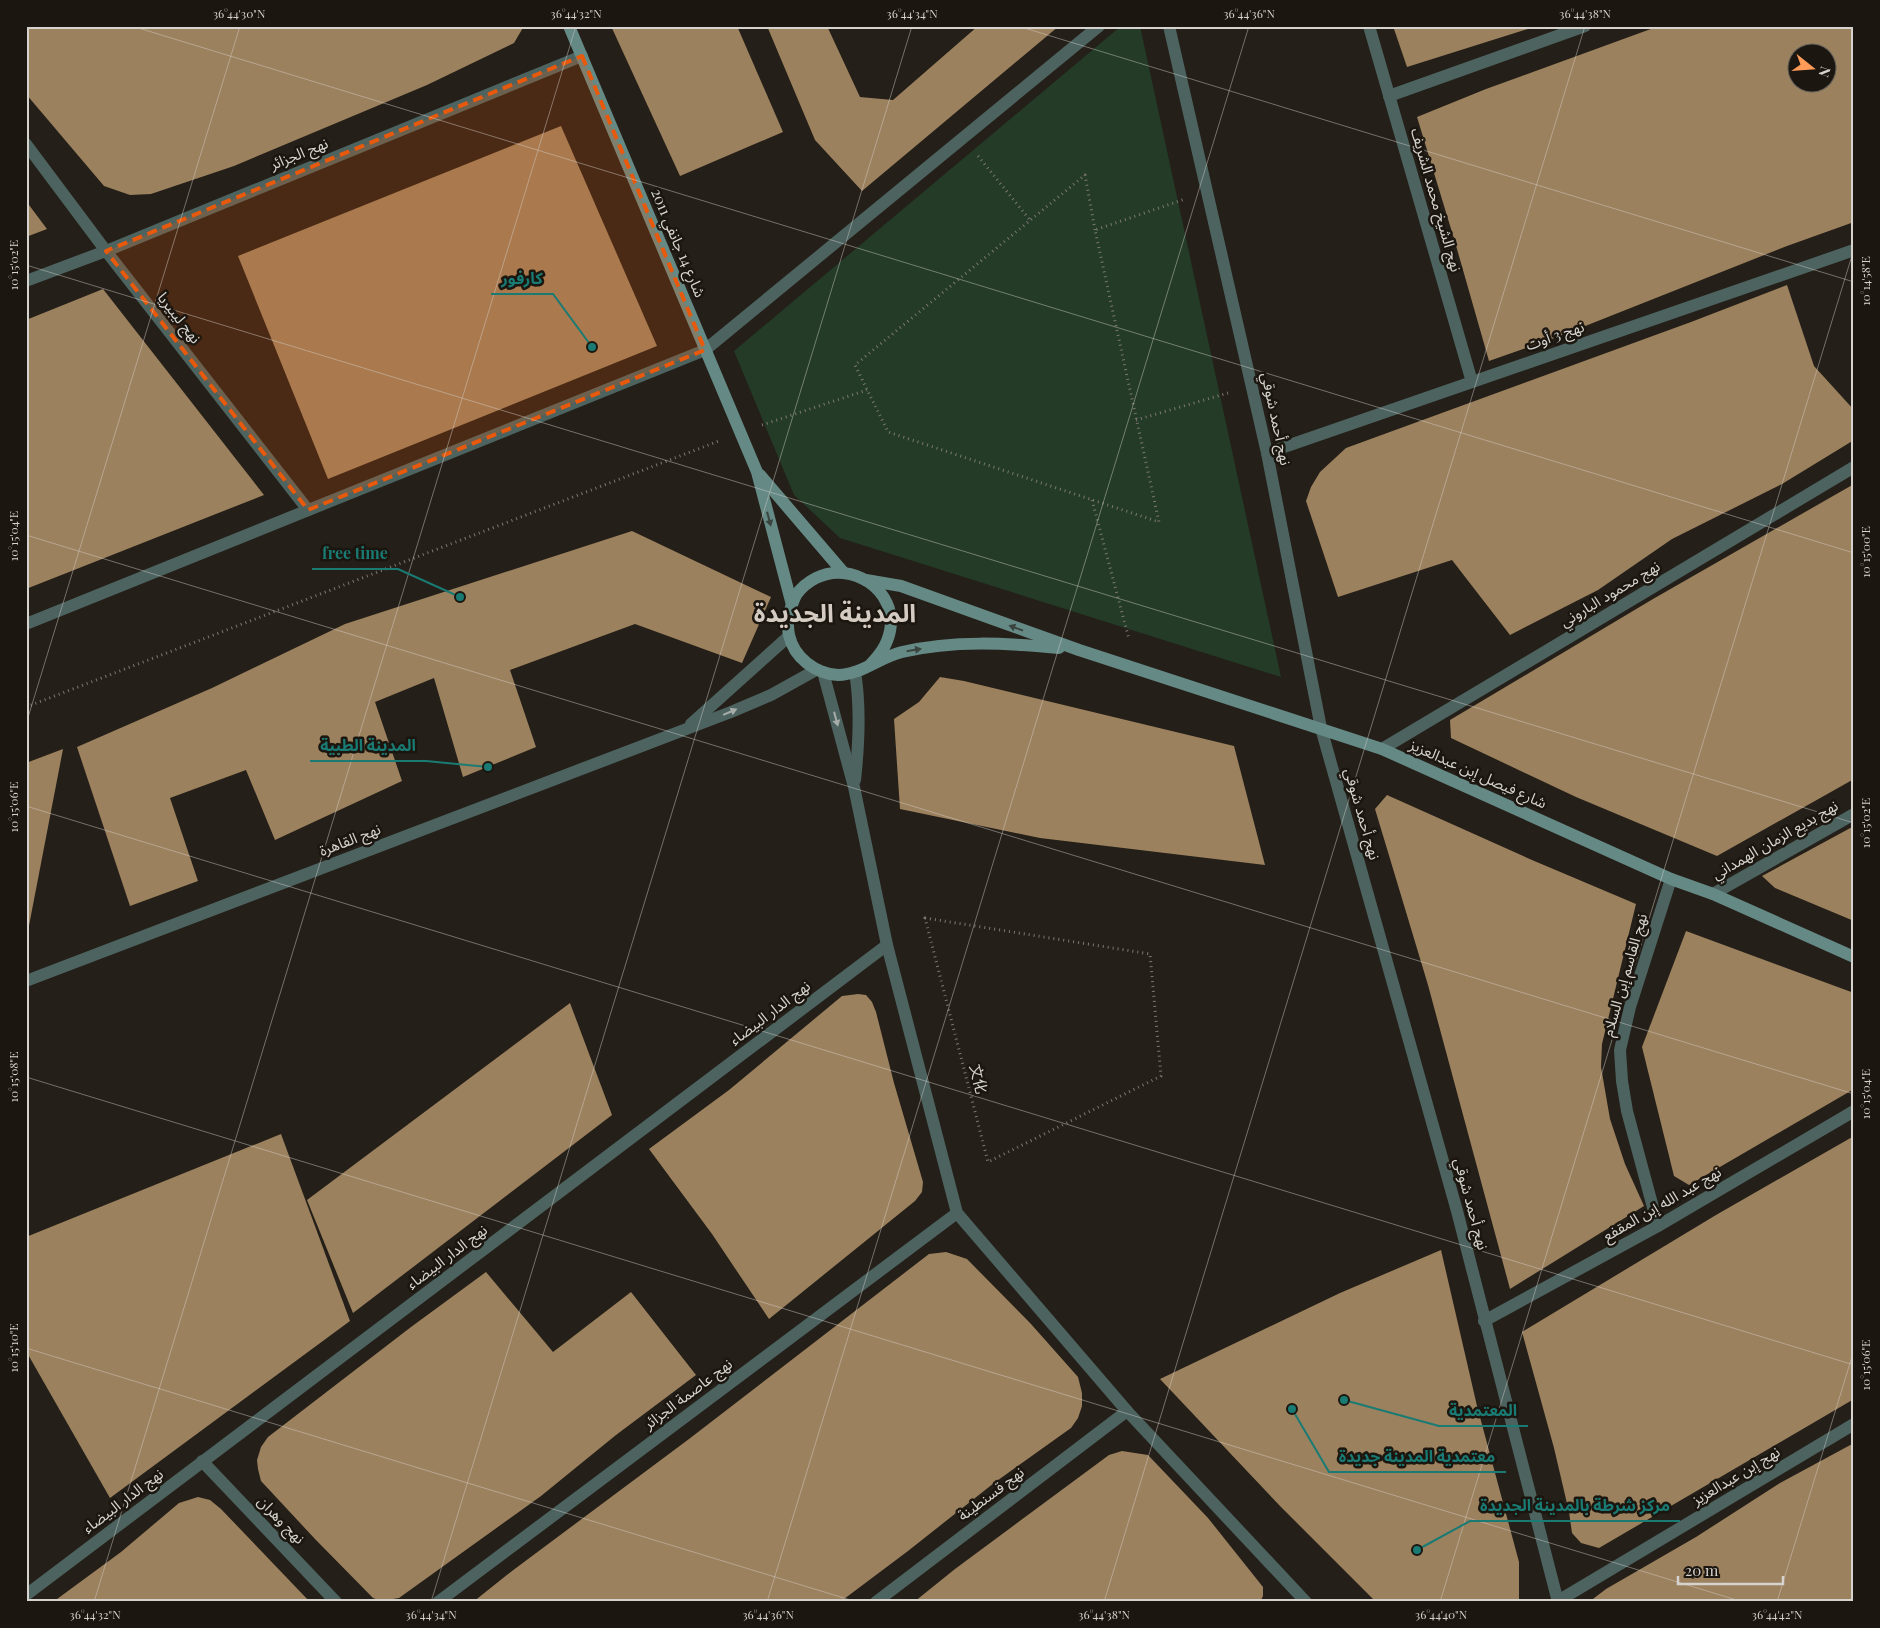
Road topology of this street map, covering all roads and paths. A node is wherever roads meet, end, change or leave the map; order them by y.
1 (569, 26) edge
2 (1099, 26) edge
3 (1169, 26) edge
4 (1369, 26) edge
5 (1585, 26) edge
6 (582, 56) junction
7 (1389, 96) junction
8 (962, 137) junction
9 (26, 144) edge
10 (1207, 192) junction
11 (1030, 220) junction
12 (1095, 230) junction
13 (1854, 250) edge
14 (106, 251) junction
15 (26, 281) edge
16 (705, 350) junction
17 (1472, 382) junction
18 (1252, 386) junction
19 (868, 390) junction
20 (1136, 420) junction
21 (740, 432) junction
22 (1267, 452) junction
23 (1854, 467) edge
24 (757, 472) junction
25 (1092, 500) junction
26 (308, 510) junction
27 (843, 572) junction
28 (866, 580) junction
29 (792, 605) junction
30 (26, 624) edge
31 (789, 636) junction
32 (1079, 650) junction
33 (868, 666) junction
34 (1136, 669) junction
35 (820, 671) junction
36 (855, 672) junction
37 (26, 707) edge
38 (1321, 728) junction
39 (685, 730) junction
40 (1382, 749) junction
41 (854, 787) junction
42 (1854, 814) edge
43 (1671, 879) junction
44 (1713, 894) junction
45 (887, 945) junction
46 (1150, 954) joint
47 (1854, 957) edge
48 (26, 981) edge
49 (1854, 1111) edge
50 (957, 1213) junction
51 (1658, 1226) junction
52 (1484, 1321) junction
53 (1127, 1411) junction
54 (1854, 1424) edge
55 (202, 1461) junction
56 (26, 1595) edge
57 (1558, 1601) edge
58 (336, 1602) edge
59 (438, 1602) edge
60 (876, 1602) edge
61 (1306, 1602) edge

1 - 6 main road, شارع 14 جانفي 2011
2 - 8 street
3 - 10 street, نهج أحمد شوقي
4 - 7 street, نهج الشيخ محمد الشريف
5 - 7 street
6 - 14 street, نهج الجزائر
6 - 16 main road, شارع 14 جانفي 2011
7 - 17 street, نهج الشيخ محمد الشريف
8 - 11 path
8 - 16 street
9 - 14 street, نهج ليبيريا
10 - 12 path
10 - 18 street, نهج أحمد شوقي
11 - 12 path
11 - 19 path
12 - 20 path
13 - 17 street, نهج 3 أوت
14 - 15 street, نهج الجزائر
14 - 26 street, نهج ليبيريا
16 - 21 main road, شارع 14 جانفي 2011
16 - 26 street
17 - 22 street, نهج 3 أوت
18 - 20 path
18 - 22 street, نهج أحمد شوقي
19 - 21 path
19 - 25 path
20 - 25 path
21 - 24 main road, شارع 14 جانفي 2011
21 - 37 path
22 - 38 street, نهج أحمد شوقي
23 - 40 street, نهج محمود الباروني
24 - 27 main road
24 -> 29 main road
25 - 34 path
26 - 30 street
27 - 28 main road
27 - 29 main road
32 -> 28 main road
28 - 33 main road
29 - 31 main road
31 - 35 main road
31 - 39 street
33 -> 32 main road
32 - 34 main road, شارع فيصل إبن عبدالعزيز
33 - 36 main road
34 - 38 main road, شارع فيصل إبن عبدالعزيز
35 - 36 main road
39 -> 35 street, نهج القاهرة
35 -> 41 street
36 - 41 street
38 - 40 main road, شارع فيصل إبن عبدالعزيز
38 - 52 street, نهج أحمد شوقي
39 - 48 street, نهج القاهرة
40 - 43 main road, شارع فيصل إبن عبدالعزيز
41 - 45 street
42 - 44 street, نهج بديع الزمان الهمداني
43 - 44 main road, شارع فيصل إبن عبدالعزيز
43 - 51 street, نهج القاسم إبن السلام
44 - 47 main road, شارع فيصل إبن عبدالعزيز
45 - 50 street
45 - 55 street, نهج الدار البيضاء
46 - 46 path, 文化
49 - 51 street, نهج عبد الله إبن المقفع
50 - 53 street
50 - 59 street, نهج عاصمة الجزائر
51 - 52 street, نهج عبد الله إبن المقفع
52 - 57 street, نهج أحمد شوقي
53 - 60 street, نهج قسنطينة
53 - 61 street
54 - 57 street, نهج إبن عبدالعزيز
55 - 56 street, نهج الدار البيضاء
55 - 58 street, نهج وهران

